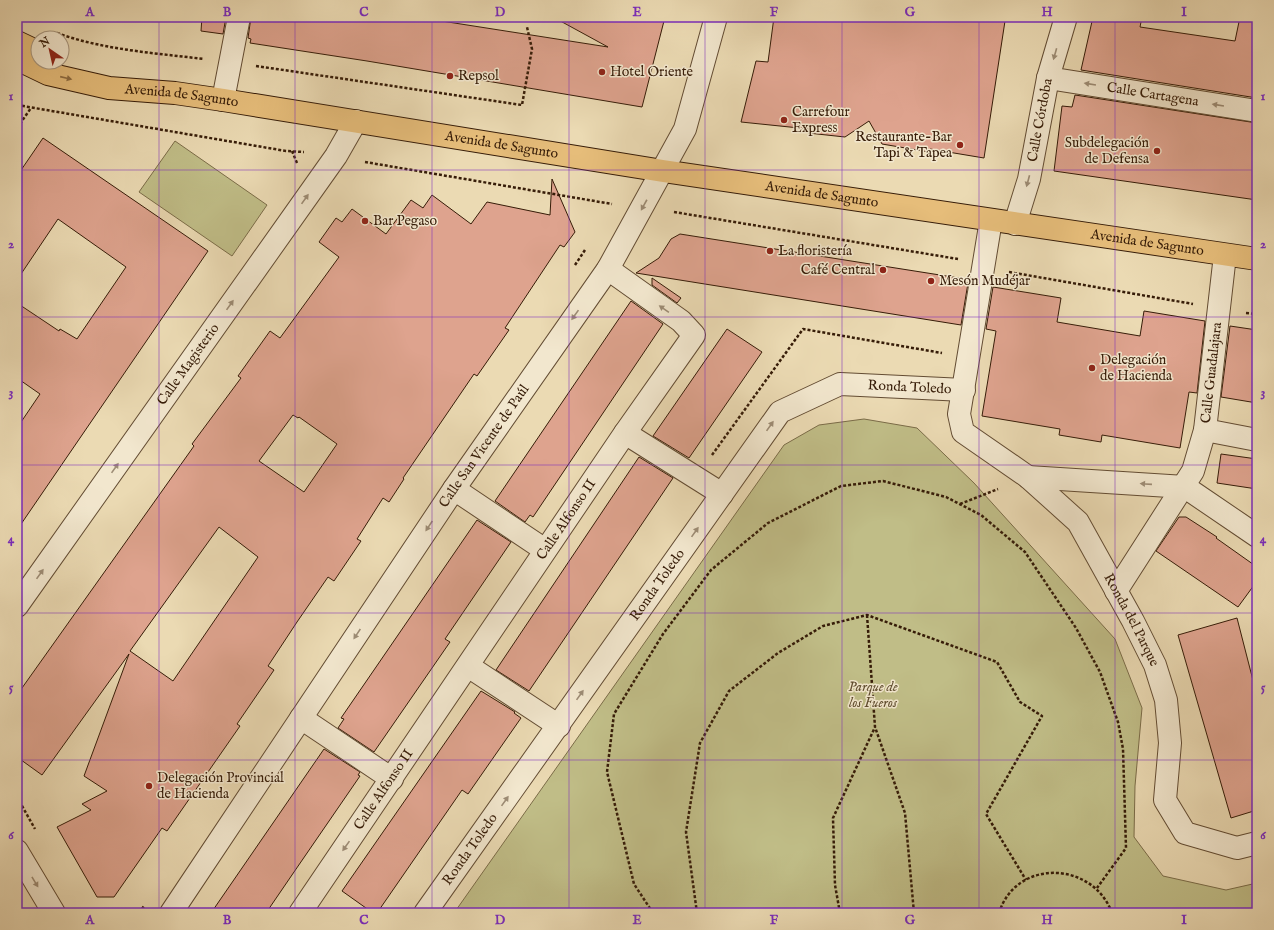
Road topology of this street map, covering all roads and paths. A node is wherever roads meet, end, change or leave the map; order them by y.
1 (239, 17) edge
2 (716, 17) edge
3 (1066, 17) edge
4 (527, 28) dead end
5 (70, 37) edge
6 (17, 42) edge
7 (30, 48) edge
8 (17, 60) edge
9 (230, 62) junction
10 (70, 63) edge
11 (1048, 78) junction
12 (175, 93) junction
13 (223, 100) junction
14 (31, 108) dead end
15 (1257, 111) edge
16 (356, 121) junction
17 (17, 128) edge
18 (663, 171) junction
19 (991, 220) junction
20 (1015, 224) junction
21 (1226, 254) junction
22 (1257, 259) edge
23 (608, 269) junction
24 (964, 390) junction
25 (1205, 430) junction
26 (625, 433) junction
27 (1257, 440) edge
28 (1028, 477) junction
29 (1185, 487) junction
30 (454, 489) junction
31 (722, 494) junction
32 (960, 504) junction
33 (1257, 536) edge
34 (546, 550) junction
35 (1116, 591) junction
36 (17, 606) edge
37 (868, 615) junction
38 (468, 666) junction
39 (301, 718) junction
40 (559, 726) junction
41 (875, 727) junction
42 (392, 779) junction
43 (1257, 843) edge
44 (17, 851) edge
45 (1026, 880) junction
46 (1097, 888) junction
47 (54, 913) edge
48 (171, 913) edge
49 (300, 913) edge
50 (425, 913) edge
51 (653, 913) edge
52 (697, 913) edge
53 (840, 913) edge
54 (914, 913) edge
55 (999, 913) edge
56 (1112, 913) edge

1 - 9 street
2 - 18 street, Calle San Vicente de Paúl
3 -> 11 street, Calle Córdoba
4 - 9 path
5 - 9 path
6 - 7 main road
8 -> 12 main road, Avenida de Sagunto
9 - 13 street
10 - 12 main road
15 -> 11 street, Calle Cartagena
11 -> 20 street, Calle Córdoba
12 - 13 main road, Avenida de Sagunto
13 - 16 main road, Avenida de Sagunto
14 - 17 path
16 - 18 main road, Avenida de Sagunto
36 -> 16 street, Calle Magisterio
18 - 19 main road, Avenida de Sagunto
18 -> 23 street, Calle San Vicente de Paúl
19 - 20 main road, Avenida de Sagunto
19 - 24 street
20 - 21 main road, Avenida de Sagunto
21 - 22 main road, Avenida de Sagunto
21 - 25 street, Calle Guadalajara
26 -> 23 street, Calle Alfonso II
23 -> 30 street, Calle San Vicente de Paúl
24 - 28 street, Ronda del Parque
31 -> 24 street, Ronda Toledo
25 - 27 street
25 - 29 street, Calle Guadalajara
26 - 31 street
26 - 34 street, Calle Alfonso II
29 -> 28 street
28 - 32 path
28 - 35 street, Ronda del Parque
29 - 33 street
29 - 35 street, Calle Guadalajara
30 - 34 street
30 -> 39 street, Calle San Vicente de Paúl
40 -> 31 street, Ronda Toledo
32 - 46 path
32 - 51 path
34 - 38 street, Calle Alfonso II
35 - 43 street, Ronda del Parque
37 - 41 path
37 - 45 path
37 - 52 path
38 - 40 street
38 - 42 street, Calle Alfonso II
39 - 42 street
39 - 48 street, Calle San Vicente de Paúl
50 -> 40 street, Ronda Toledo
41 - 53 path
41 - 54 path
42 -> 49 street, Calle Alfonso II
44 -> 47 street
45 - 46 path
45 - 55 path
46 - 56 path

